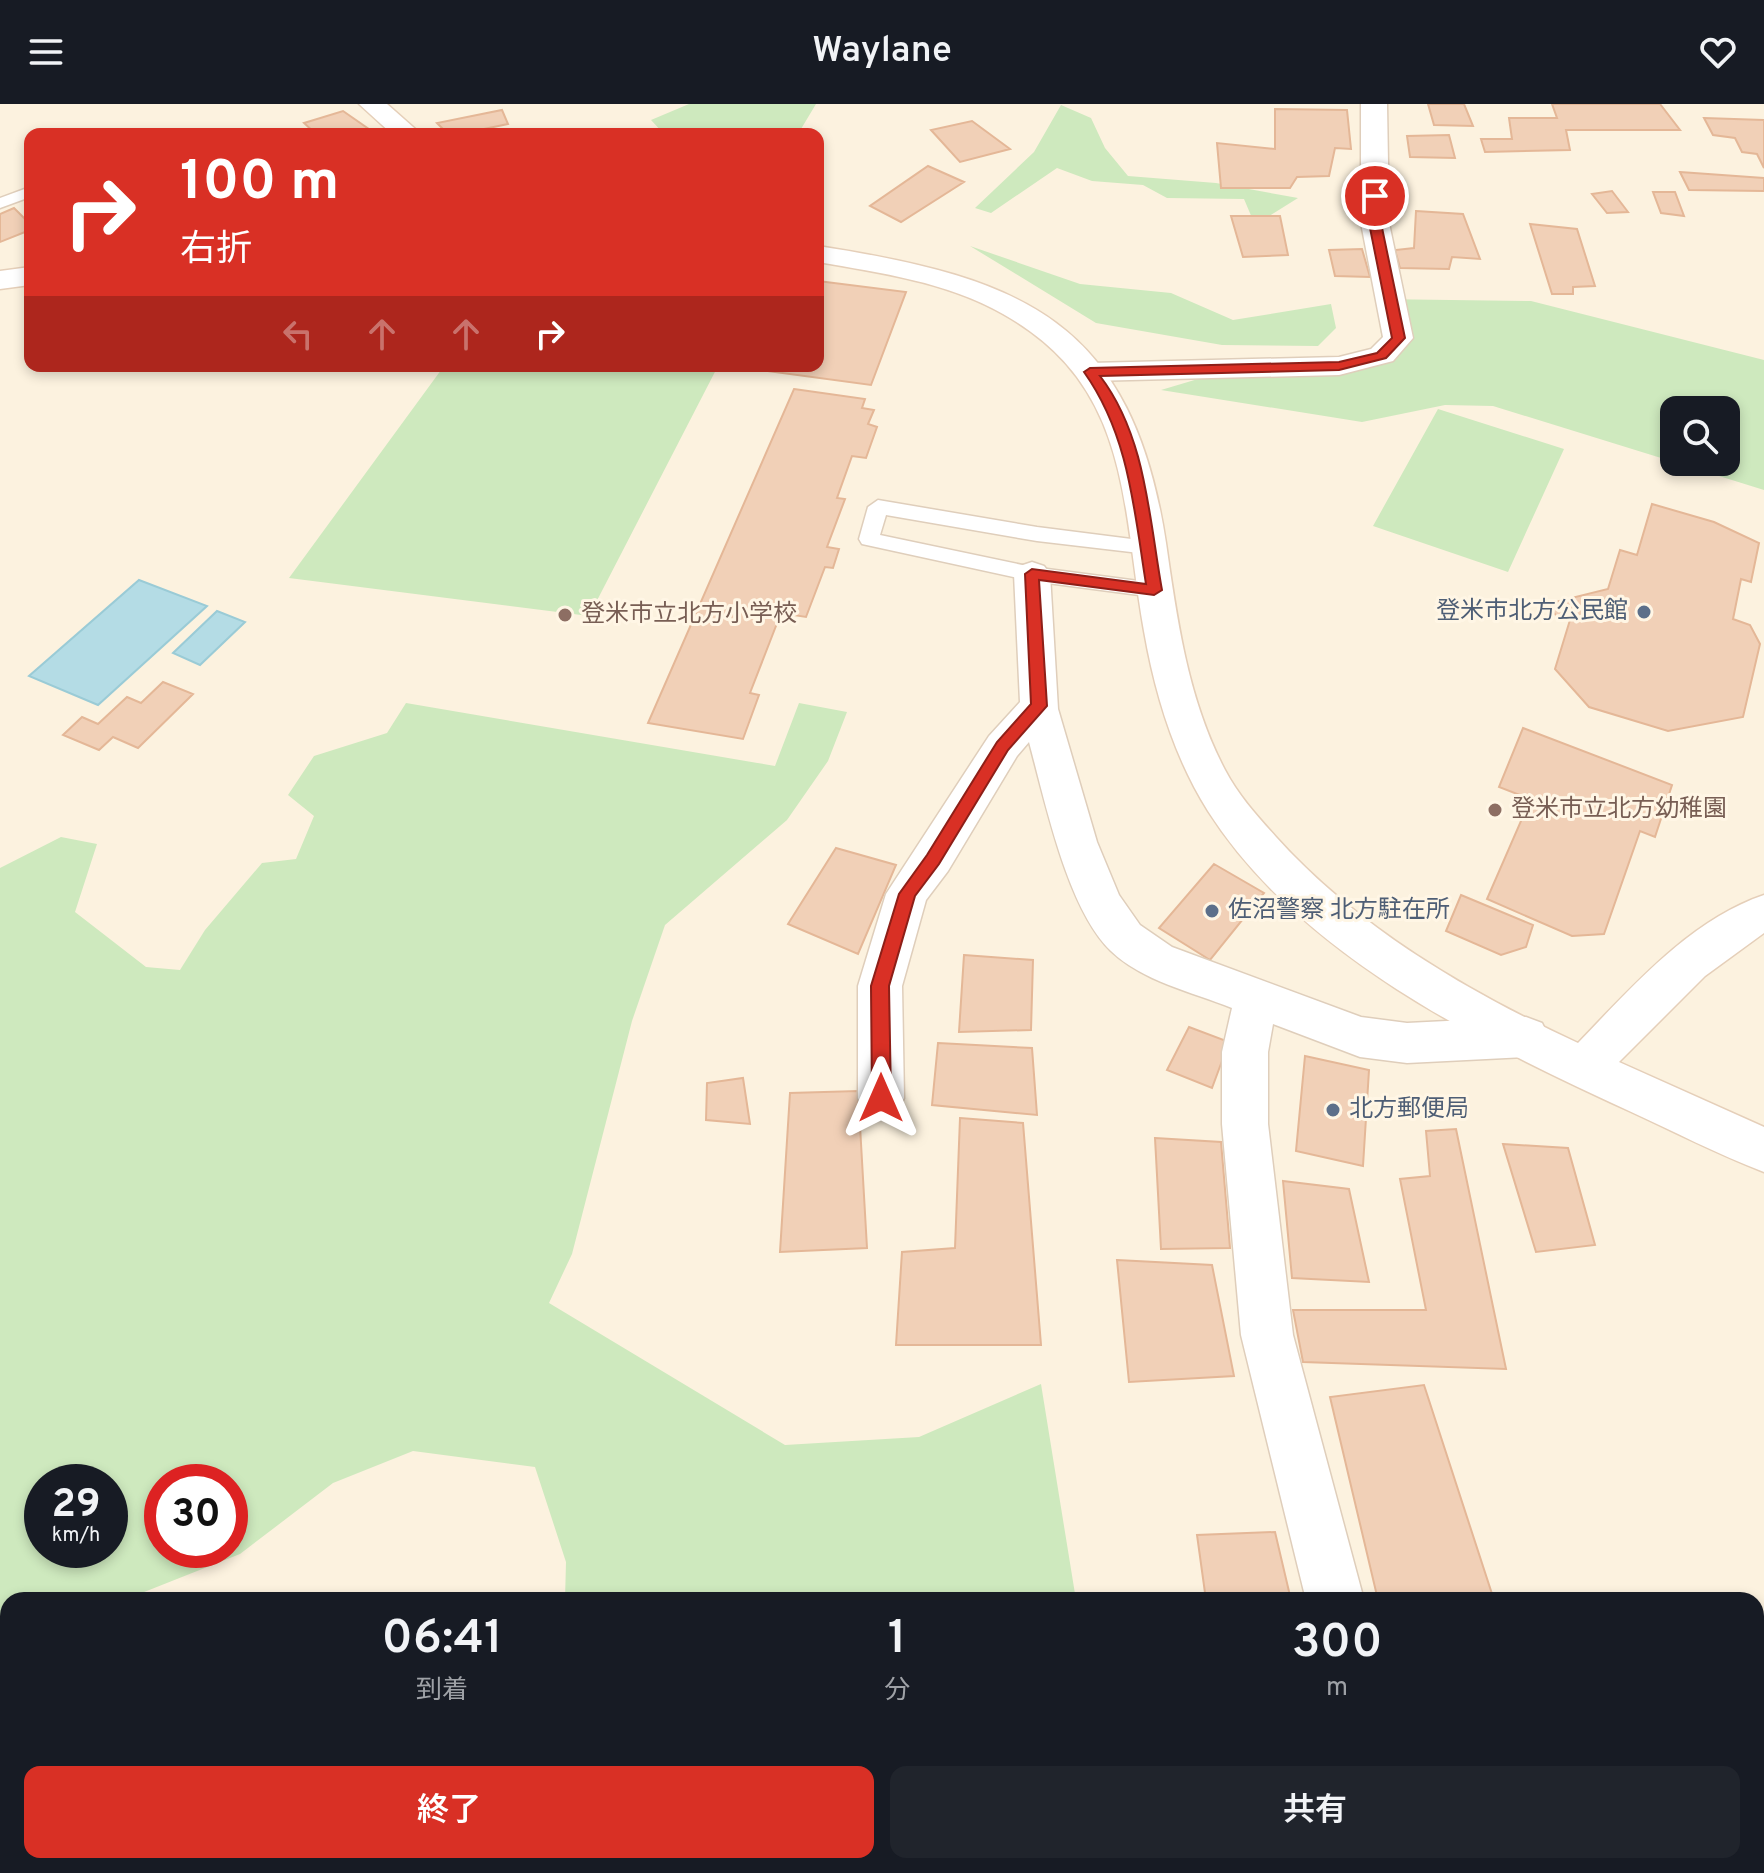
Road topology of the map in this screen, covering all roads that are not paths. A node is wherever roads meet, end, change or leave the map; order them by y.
1 (372, 104) edge
2 (1374, 104) edge
3 (401, 128) edge
4 (24, 194) edge
5 (0, 203) edge
6 (824, 255) edge
7 (24, 277) edge
8 (0, 280) edge
9 (1090, 372) junction
10 (1148, 547) junction
11 (1032, 574) junction
12 (1154, 590) junction
13 (1039, 706) junction
14 (1764, 912) edge
15 (1256, 998) junction
16 (1526, 1037) junction
17 (1585, 1067) junction
18 (881, 1098) dead end
19 (1764, 1150) edge
20 (1333, 1592) edge

1 - 3 street
2 - 9 street
4 - 5 lane
6 - 9 street
7 - 8 street
9 - 10 street
10 - 11 lane
10 - 12 street
11 - 12 lane
11 - 13 street
12 - 16 street
13 - 15 street
13 - 18 street
14 - 17 street
15 - 16 street
15 - 20 street
16 - 17 street
17 - 19 street

